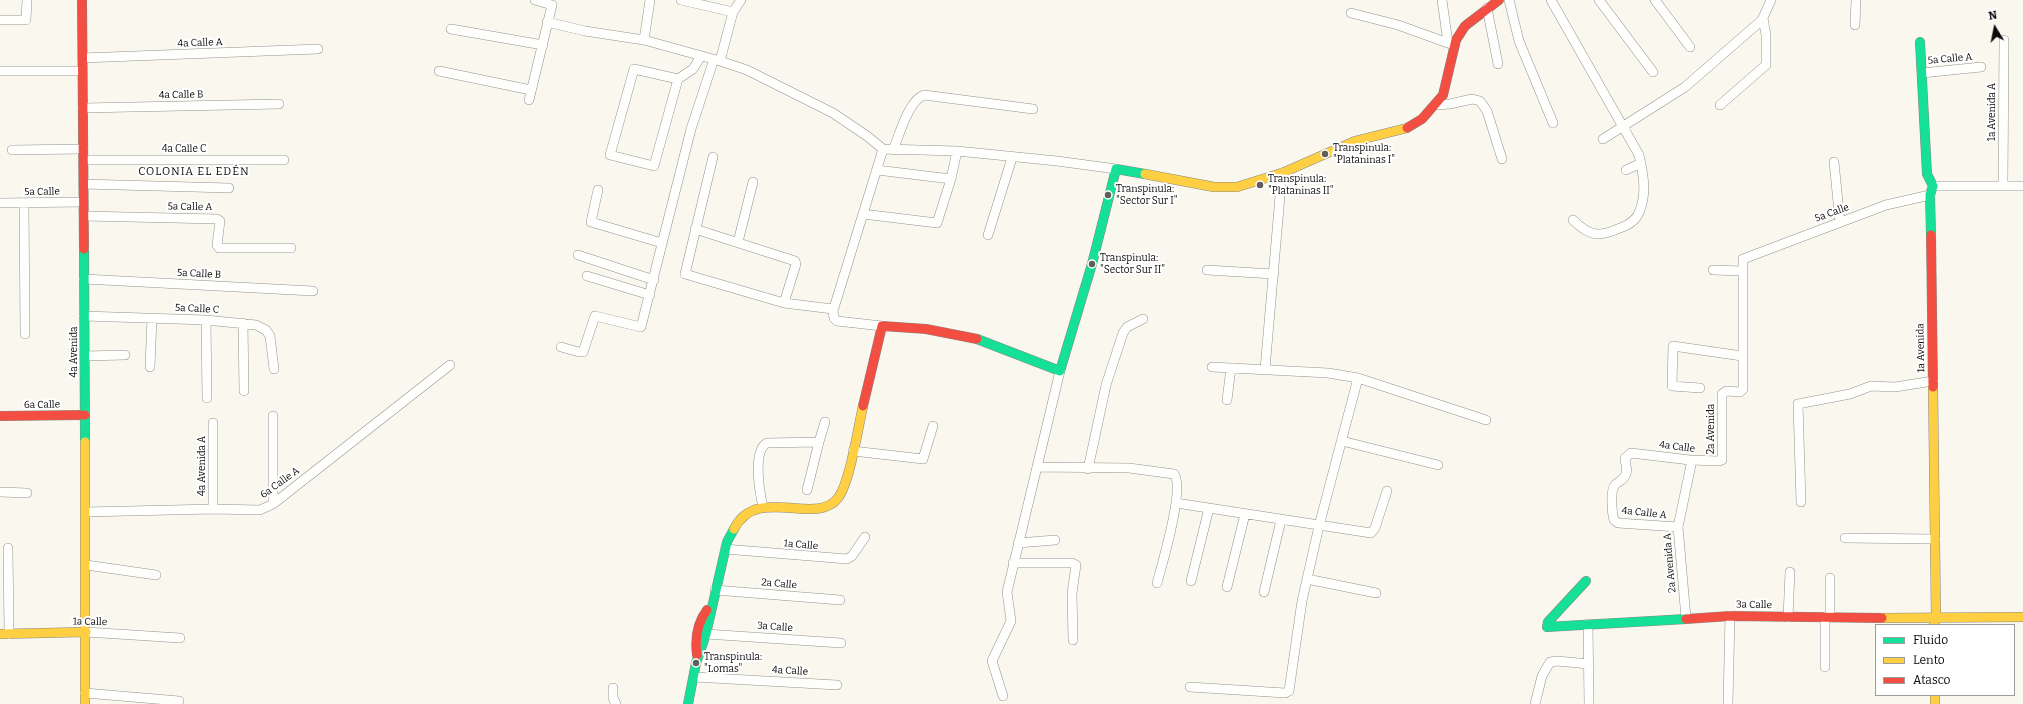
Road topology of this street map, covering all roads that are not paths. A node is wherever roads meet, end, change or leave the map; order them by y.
1 (27, 0) edge
2 (82, 0) edge
3 (535, 0) edge
4 (650, 0) edge
5 (681, 0) edge
6 (741, 0) edge
7 (1442, 0) edge
8 (1499, 0) edge
9 (1509, 0) edge
10 (1551, 0) edge
11 (1600, 0) edge
12 (1655, 0) edge
13 (1771, 0) edge
14 (1856, 0) edge
15 (1487, 8) junction
16 (733, 12) junction
17 (1351, 13) dead end
18 (1763, 18) junction
19 (0, 20) edge
20 (548, 22) junction
21 (1855, 25) dead end
22 (452, 29) dead end
23 (644, 40) junction
24 (2004, 40) dead end
25 (1920, 42) dead end
26 (1452, 43) junction
27 (542, 45) junction
28 (1690, 47) dead end
29 (318, 49) dead end
30 (701, 56) junction
31 (82, 58) junction
32 (717, 60) junction
33 (1498, 64) dead end
34 (1981, 67) dead end
35 (83, 70) junction
36 (0, 71) edge
37 (439, 71) dead end
38 (1653, 72) dead end
39 (1922, 73) junction
40 (678, 79) junction
41 (531, 90) junction
42 (529, 100) dead end
43 (279, 104) dead end
44 (1720, 105) dead end
45 (1435, 106) junction
46 (83, 108) junction
47 (1033, 109) dead end
48 (1553, 123) dead end
49 (1622, 126) junction
50 (1603, 139) dead end
51 (83, 149) junction
52 (882, 149) junction
53 (12, 150) dead end
54 (893, 150) junction
55 (957, 152) junction
56 (713, 157) dead end
57 (1012, 158) junction
58 (1502, 159) dead end
59 (83, 160) junction
60 (284, 160) dead end
61 (1834, 162) dead end
62 (1641, 163) junction
63 (1116, 169) junction
64 (877, 170) junction
65 (1626, 170) dead end
66 (1282, 173) junction
67 (951, 178) junction
68 (753, 182) dead end
69 (83, 184) junction
70 (2002, 185) junction
71 (1933, 186) junction
72 (2023, 186) edge
73 (229, 188) dead end
74 (598, 190) dead end
75 (1930, 195) junction
76 (84, 202) junction
77 (0, 203) edge
78 (24, 203) junction
79 (863, 214) junction
80 (84, 216) junction
81 (1573, 220) dead end
82 (1840, 222) junction
83 (695, 229) junction
84 (988, 235) dead end
85 (738, 242) junction
86 (662, 244) junction
87 (290, 248) dead end
88 (578, 255) dead end
89 (1207, 270) dead end
90 (1713, 270) dead end
91 (1742, 271) junction
92 (1274, 274) junction
93 (587, 276) dead end
94 (84, 279) junction
95 (654, 280) junction
96 (313, 291) dead end
97 (650, 295) junction
98 (784, 303) junction
99 (833, 309) junction
100 (84, 316) junction
101 (152, 318) junction
102 (1143, 319) dead end
103 (206, 320) junction
104 (243, 323) junction
105 (882, 326) junction
106 (25, 334) dead end
107 (561, 347) dead end
108 (125, 355) dead end
109 (85, 356) junction
110 (1742, 356) junction
111 (450, 365) dead end
112 (150, 367) dead end
113 (1212, 367) dead end
114 (1231, 368) junction
115 (274, 369) dead end
116 (1265, 369) junction
117 (1060, 371) junction
118 (1358, 378) junction
119 (1932, 384) junction
120 (1700, 388) dead end
121 (244, 391) dead end
122 (207, 398) dead end
123 (1227, 400) dead end
124 (85, 415) junction
125 (0, 416) edge
126 (273, 416) dead end
127 (1486, 420) dead end
128 (825, 422) dead end
129 (213, 423) dead end
130 (933, 426) dead end
131 (1342, 441) junction
132 (818, 442) junction
133 (853, 451) junction
134 (1631, 452) joint
135 (1692, 460) junction
136 (1721, 461) joint
137 (1438, 465) dead end
138 (1038, 467) junction
139 (1088, 469) junction
140 (807, 490) dead end
141 (1387, 491) dead end
142 (0, 492) edge
143 (27, 493) dead end
144 (1801, 502) dead end
145 (1176, 503) junction
146 (273, 504) junction
147 (763, 507) junction
148 (213, 508) junction
149 (1209, 508) junction
150 (86, 512) junction
151 (1245, 514) junction
152 (1281, 520) junction
153 (1319, 526) junction
154 (1678, 527) junction
155 (865, 537) dead end
156 (1845, 538) dead end
157 (1055, 540) dead end
158 (1935, 540) junction
159 (1018, 544) junction
160 (8, 548) dead end
161 (725, 549) junction
162 (1013, 563) junction
163 (86, 565) junction
164 (1790, 572) dead end
165 (156, 575) dead end
166 (1830, 578) dead end
167 (1307, 579) junction
168 (1191, 581) dead end
169 (1586, 581) dead end
170 (1157, 583) dead end
171 (1227, 587) dead end
172 (715, 590) junction
173 (1264, 592) dead end
174 (1376, 593) dead end
175 (840, 600) dead end
176 (711, 606) junction
177 (1730, 616) junction
178 (1788, 617) junction
179 (1827, 617) junction
180 (2023, 617) edge
181 (1686, 618) junction
182 (1935, 622) edge
183 (1588, 624) junction
184 (86, 632) junction
185 (5, 634) edge
186 (706, 634) junction
187 (180, 638) dead end
188 (1073, 640) dead end
189 (842, 643) dead end
190 (698, 659) junction
191 (1589, 664) junction
192 (1825, 667) dead end
193 (694, 678) junction
194 (837, 684) dead end
195 (613, 688) dead end
196 (1190, 688) dead end
197 (85, 693) junction
198 (1003, 696) dead end
199 (179, 702) dead end
200 (85, 704) edge
201 (616, 704) edge
202 (688, 704) edge
203 (1535, 704) edge
204 (1590, 704) edge
205 (1728, 704) edge

1 - 19 street
2 - 31 street, 4a Avenida
3 - 20 street
4 - 23 street
5 - 16 street
6 - 16 street
7 - 26 street
8 - 15 street
9 - 48 street
10 - 49 street
11 - 38 street
12 - 28 street
13 - 18 street
14 - 21 street
15 - 26 street
15 - 33 street
16 - 32 street
17 - 26 street
18 - 44 street
18 - 49 street
20 - 23 street
20 - 27 street
22 - 27 street
23 - 30 street
24 - 70 street, 1a Avenida A
25 - 39 street
26 - 45 street
27 - 41 street
29 - 31 street, 4a Calle A
30 - 32 street
30 - 40 street
31 - 35 street, 4a Avenida
32 - 52 street
32 - 86 street
34 - 39 street, 5a Calle A
35 - 36 street
35 - 46 street, 4a Avenida
37 - 41 street
39 - 71 street
40 - 40 street
41 - 42 street
43 - 46 street, 4a Calle B
45 - 58 street
45 - 66 street
46 - 51 street, 4a Avenida
47 - 54 street
49 - 50 street
49 - 62 street
51 - 53 street
51 - 59 street, 4a Avenida
52 - 54 street
52 - 64 street
54 - 55 street
55 - 57 street
55 - 67 street
56 - 83 street
57 - 63 street
57 - 84 street
59 - 60 street, 4a Calle C
59 - 69 street, 4a Avenida
61 - 82 street
62 - 65 street
62 - 81 street
63 - 66 street
63 - 117 street
64 - 67 street
64 - 79 street
66 - 92 street
67 - 79 street
68 - 85 street
69 - 73 street
69 - 76 street, 4a Avenida
70 - 71 street
70 - 72 street
71 - 75 street, 1a Avenida
74 - 86 street
75 - 82 street, 5a Calle
75 - 119 street, 1a Avenida
76 - 78 street, 5a Calle
76 - 80 street, 4a Avenida
77 - 78 street, 5a Calle
78 - 106 street
79 - 99 street
80 - 87 street, 5a Calle A
80 - 94 street, 4a Avenida
82 - 91 street, 5a Calle
83 - 85 street
83 - 98 street
85 - 98 street
86 - 95 street
88 - 95 street
89 - 92 street
90 - 91 street
91 - 110 street
92 - 116 street
93 - 97 street
94 - 96 street, 5a Calle B
94 - 100 street, 4a Avenida
95 - 97 street
97 - 107 street
98 - 99 street
99 - 105 street
100 - 101 street, 5a Calle C
100 - 109 street, 4a Avenida
101 - 103 street, 5a Calle C
101 - 112 street
102 - 139 street
103 - 104 street, 5a Calle C
103 - 122 street
104 - 115 street, 5a Calle C
104 - 121 street
105 - 117 street
105 - 133 street
108 - 109 street
109 - 124 street, 4a Avenida
110 - 120 street
110 - 136 street, 2a Avenida
111 - 146 street, 6a Calle A
113 - 114 street
114 - 116 street
114 - 123 street
116 - 118 street
117 - 138 street
118 - 127 street
118 - 131 street
119 - 144 street
119 - 158 street, 1a Avenida
124 - 125 street, 6a Calle
124 - 150 street, 4a Avenida
126 - 146 street
128 - 132 street
129 - 148 street, 4a Avenida A
130 - 133 street
131 - 137 street
131 - 153 street
132 - 140 street
132 - 147 street
133 - 147 street
134 - 135 street, 4a Calle
134 - 154 street, 4a Calle A
135 - 136 street, 4a Calle
135 - 154 street, 2a Avenida A
138 - 139 street
138 - 159 street
139 - 145 street
141 - 153 street
142 - 143 street
145 - 149 street
145 - 170 street
146 - 148 street, 6a Calle A
147 - 161 street
148 - 150 street, 6a Calle A
149 - 151 street
149 - 168 street
150 - 163 street, 4a Avenida
151 - 152 street
151 - 171 street
152 - 153 street
152 - 173 street
153 - 167 street
154 - 181 street, 2a Avenida A
155 - 161 street, 1a Calle
156 - 158 street
157 - 159 street
158 - 182 street, 1a Avenida
159 - 162 street
160 - 185 street
161 - 172 street
162 - 188 street
162 - 198 street
163 - 165 street
163 - 184 street, 4a Avenida
164 - 178 street
166 - 179 street
167 - 174 street
167 - 196 street
169 - 183 street, 3a Calle
172 - 175 street, 2a Calle
172 - 176 street
176 - 186 street
176 - 190 street
177 - 178 street, 3a Calle
177 - 181 street, 3a Calle
177 - 205 street
178 - 179 street, 3a Calle
179 - 182 street, 3a Calle
179 - 192 street
180 - 182 street, 3a Calle
181 - 183 street, 3a Calle
183 - 191 street
184 - 185 street, 1a Calle
184 - 187 street, 1a Calle
184 - 197 street, 4a Avenida
186 - 189 street, 3a Calle
186 - 190 street
190 - 193 street
191 - 203 street
191 - 204 street
193 - 194 street, 4a Calle
193 - 202 street
195 - 201 street
197 - 199 street
197 - 200 street, 4a Avenida

